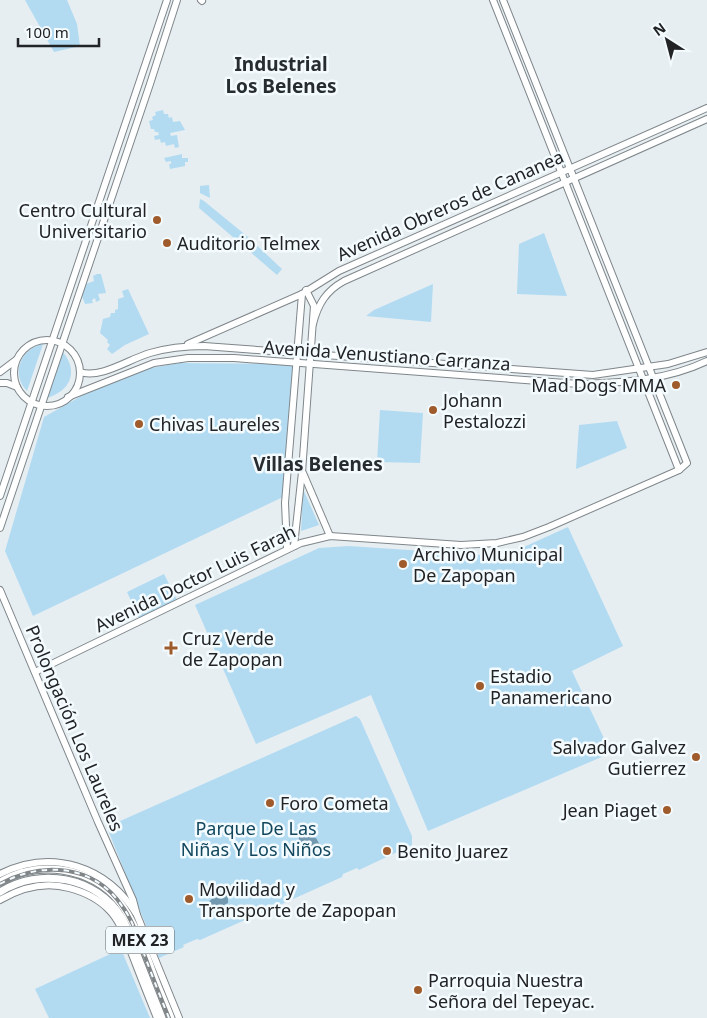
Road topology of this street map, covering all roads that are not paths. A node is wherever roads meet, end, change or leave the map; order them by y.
1 (167, 0) edge
2 (177, 0) edge
3 (494, 0) edge
4 (503, 0) edge
5 (140, 80) junction
6 (150, 84) junction
7 (134, 98) junction
8 (144, 101) junction
9 (707, 108) edge
10 (707, 119) edge
11 (570, 169) junction
12 (562, 172) junction
13 (574, 178) junction
14 (566, 182) junction
15 (81, 254) junction
16 (90, 258) junction
17 (304, 292) junction
18 (313, 324) junction
19 (52, 341) junction
20 (61, 344) junction
21 (181, 347) junction
22 (298, 352) junction
23 (707, 352) edge
24 (310, 354) junction
25 (17, 360) junction
26 (707, 361) edge
27 (296, 363) junction
28 (309, 364) junction
29 (650, 368) junction
30 (639, 369) junction
31 (0, 372) edge
32 (80, 372) junction
33 (654, 378) junction
34 (643, 379) junction
35 (0, 384) edge
36 (17, 387) junction
37 (68, 398) junction
38 (32, 402) junction
39 (41, 405) junction
40 (679, 470) junction
41 (302, 472) junction
42 (0, 496) edge
43 (1, 524) edge
44 (330, 536) junction
45 (294, 546) junction
46 (286, 550) junction
47 (0, 590) edge
48 (35, 672) junction
49 (0, 874) edge
50 (123, 878) junction
51 (0, 882) edge
52 (113, 885) junction
53 (0, 892) edge
54 (0, 900) edge
55 (137, 915) junction
56 (151, 995) junction
57 (157, 1018) edge
58 (162, 1018) edge
59 (171, 1018) edge
60 (179, 1018) edge

1 - 5 street
2 - 6 street
3 - 12 street
4 - 11 street
5 - 6 street
5 - 7 street
6 - 8 street
7 - 8 street
7 - 15 street
8 - 16 street
9 - 11 street, Avenida Obreros de Cananea
10 - 13 street, Avenida Obreros de Cananea
11 - 12 street, Avenida Obreros de Cananea
11 - 13 street
12 - 14 street
12 - 17 street, Avenida Obreros de Cananea
13 - 14 street, Avenida Obreros de Cananea
13 - 29 street
14 - 18 street, Avenida Obreros de Cananea
14 - 30 street
15 - 16 street
15 - 19 street
16 - 20 street
17 - 18 street
17 - 21 street, Avenida Obreros de Cananea
17 - 22 street
18 - 24 street
19 - 20 street
19 - 25 street
19 - 38 street
20 - 32 street
20 - 39 street
21 - 22 street, Avenida Venustiano Carranza
21 - 32 street, Avenida Venustiano Carranza
22 - 24 street, Avenida Venustiano Carranza
22 - 27 street
23 - 29 street, Avenida Venustiano Carranza
24 - 28 street
24 - 30 street, Avenida Venustiano Carranza
25 - 31 street
25 - 36 street
26 - 33 street, Avenida Venustiano Carranza
27 - 28 street, Avenida Venustiano Carranza
27 - 37 street, Avenida Venustiano Carranza
27 - 46 street
28 - 34 street, Avenida Venustiano Carranza
28 - 41 street
29 - 30 street, Avenida Venustiano Carranza
29 - 33 street
30 - 34 street
32 - 37 street
33 - 34 street, Avenida Venustiano Carranza
33 - 40 street, Avenida Doctor Luis Farah
34 - 40 street
35 - 36 street
36 - 38 street
37 - 39 street, Avenida Venustiano Carranza
38 - 39 street
38 - 42 street
39 - 43 street
40 - 44 street, Avenida Doctor Luis Farah
41 - 44 street
41 - 45 street
44 - 45 street, Avenida Doctor Luis Farah
45 - 46 street, Avenida Doctor Luis Farah
46 - 48 street, Avenida Doctor Luis Farah
47 - 48 street, Prolongación Los Laureles
48 - 50 street, Prolongación Los Laureles
49 - 52 street
50 - 52 street
50 - 55 street, Prolongación Los Laureles
51 - 59 main road, MEX 23
52 - 55 street
53 - 56 main road, MEX 23
54 - 56 street
55 - 60 street
56 - 57 street
56 - 58 main road, MEX 23

